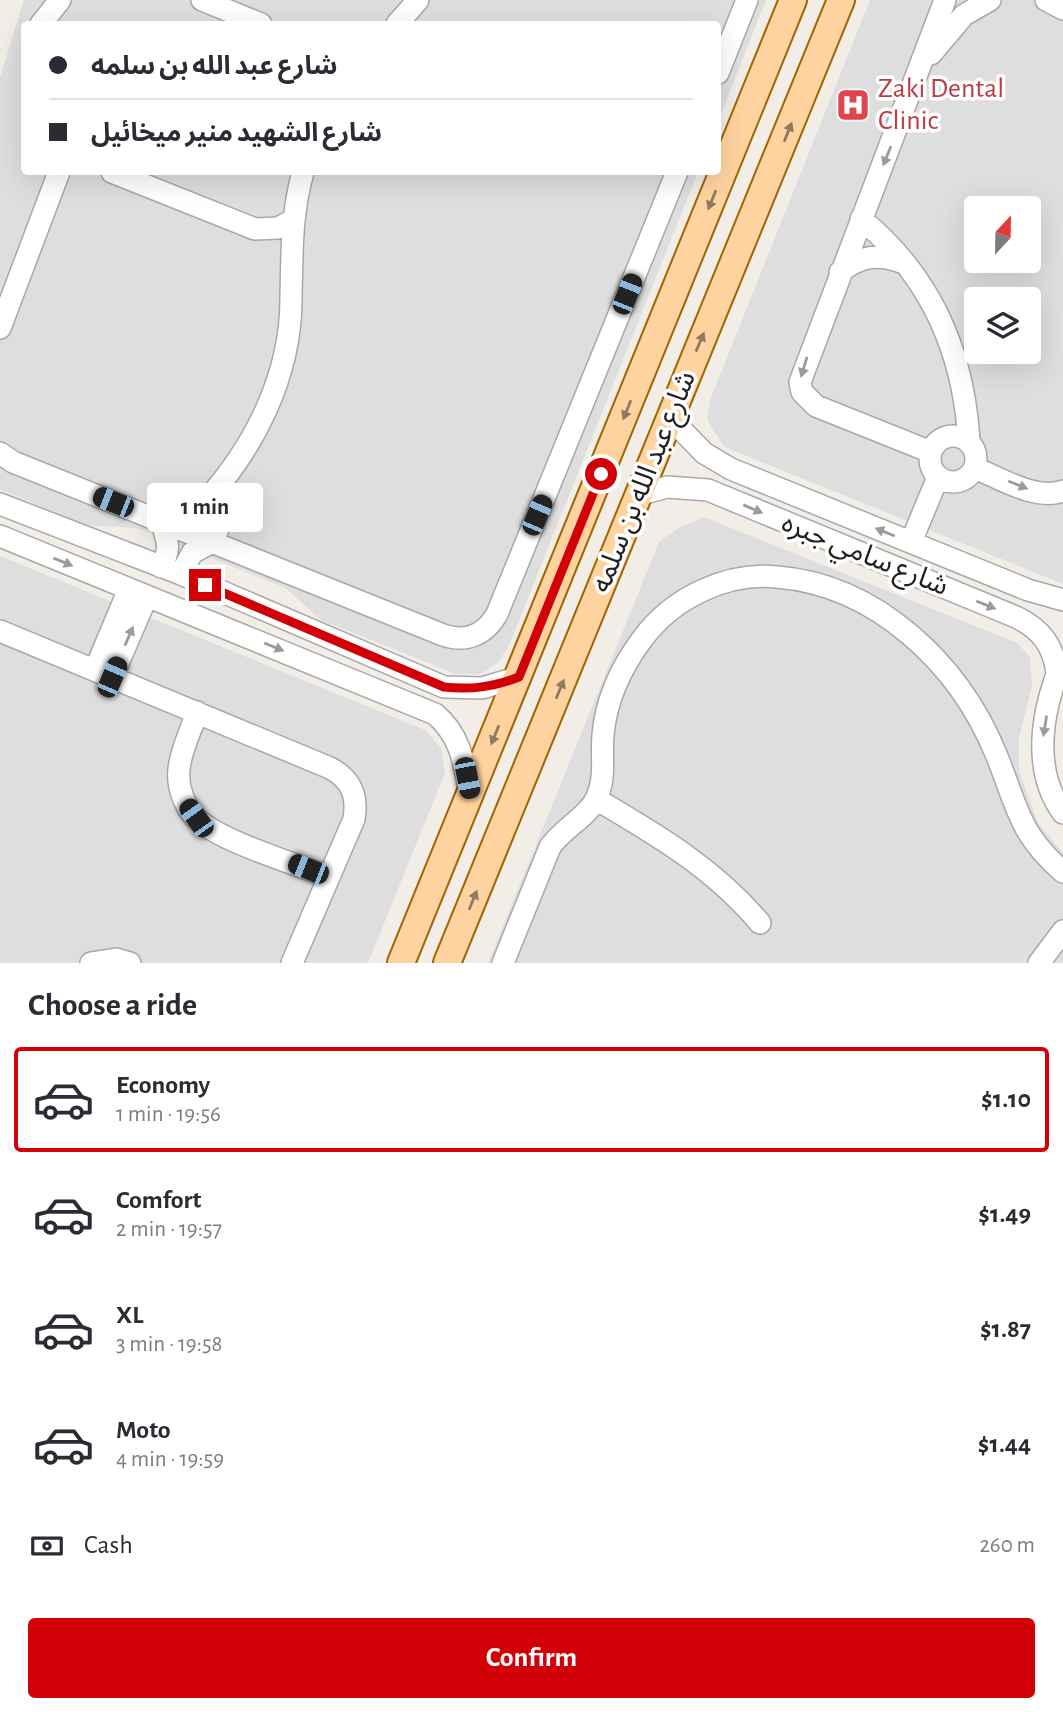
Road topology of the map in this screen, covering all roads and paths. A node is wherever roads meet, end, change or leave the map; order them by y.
1 (61, 0) edge
2 (202, 0) edge
3 (418, 0) edge
4 (747, 0) edge
5 (793, 0) edge
6 (830, 0) edge
7 (841, 0) edge
8 (945, 0) edge
9 (989, 0) edge
10 (1046, 0) edge
11 (1063, 9) edge
12 (44, 21) edge
13 (254, 21) edge
14 (400, 21) edge
15 (776, 41) junction
16 (818, 56) junction
17 (923, 64) junction
18 (721, 65) edge
19 (58, 175) edge
20 (120, 175) edge
21 (302, 175) edge
22 (676, 175) edge
23 (861, 219) junction
24 (293, 220) junction
25 (906, 264) junction
26 (840, 272) junction
27 (0, 328) edge
28 (670, 418) junction
29 (969, 442) junction
30 (931, 452) junction
31 (0, 453) edge
32 (975, 468) junction
33 (732, 469) junction
34 (944, 480) junction
35 (1063, 491) edge
36 (641, 494) junction
37 (719, 495) junction
38 (0, 504) edge
39 (202, 505) junction
40 (163, 522) junction
41 (0, 536) edge
42 (212, 542) junction
43 (917, 545) junction
44 (171, 571) junction
45 (138, 592) junction
46 (1059, 599) edge
47 (1035, 628) junction
48 (0, 631) edge
49 (1060, 667) edge
50 (103, 673) junction
51 (519, 677) junction
52 (444, 687) junction
53 (197, 712) junction
54 (435, 714) junction
55 (1055, 774) edge
56 (470, 795) junction
57 (596, 799) junction
58 (1063, 813) edge
59 (1063, 872) edge
60 (329, 877) junction
61 (760, 923) dead end
62 (1063, 931) edge
63 (91, 963) edge
64 (130, 963) edge
65 (292, 963) edge
66 (401, 963) edge
67 (447, 963) edge
68 (503, 963) edge
69 (1039, 963) edge

1 - 12 street
2 - 13 street
3 - 14 street
4 - 18 street
5 - 15 main road, شارع عبد الله بن سلمه
6 - 7 main road
7 - 16 main road, شارع عبد الله بن سلمه
8 - 17 street
9 - 17 street
10 - 11 street
15 - 16 main road
15 -> 51 main road, شارع عبد الله بن سلمه
28 -> 16 main road, شارع عبد الله بن سلمه
17 -> 23 street
19 - 27 street
20 - 24 street
21 - 24 street
22 - 42 street
23 - 25 street
23 - 26 street
24 - 39 street
25 - 26 street
25 - 29 street
26 -> 30 street
28 - 33 street, شارع سامي جبره
28 - 36 main road, شارع عبد الله بن سلمه
29 - 30 street
29 - 32 street
30 - 34 street
31 - 40 street
32 - 34 street
32 -> 35 street
33 - 37 street
43 -> 33 street, شارع سامي جبره
34 - 43 street
36 - 37 street, شارع سامي جبره
67 -> 36 main road, شارع عبد الله بن سلمه
37 -> 47 street, شارع سامي جبره
38 - 44 street
39 - 40 street
39 - 42 street
40 - 42 street
40 - 44 street
41 -> 45 street
42 - 44 street
43 - 46 street, شارع سامي جبره
44 - 52 street
45 - 50 street
45 -> 54 street
46 - 47 street
47 - 49 street
48 - 50 street
49 -> 55 street
50 - 53 street
51 - 52 street
51 -> 56 main road, شارع عبد الله بن سلمه
52 - 54 street
53 - 60 street
53 - 60 street
54 - 56 street
55 - 58 street
56 - 66 main road, شارع عبد الله بن سلمه
57 - 59 street
57 - 61 street
57 - 68 street
60 - 65 street
62 - 69 street
63 - 64 street

